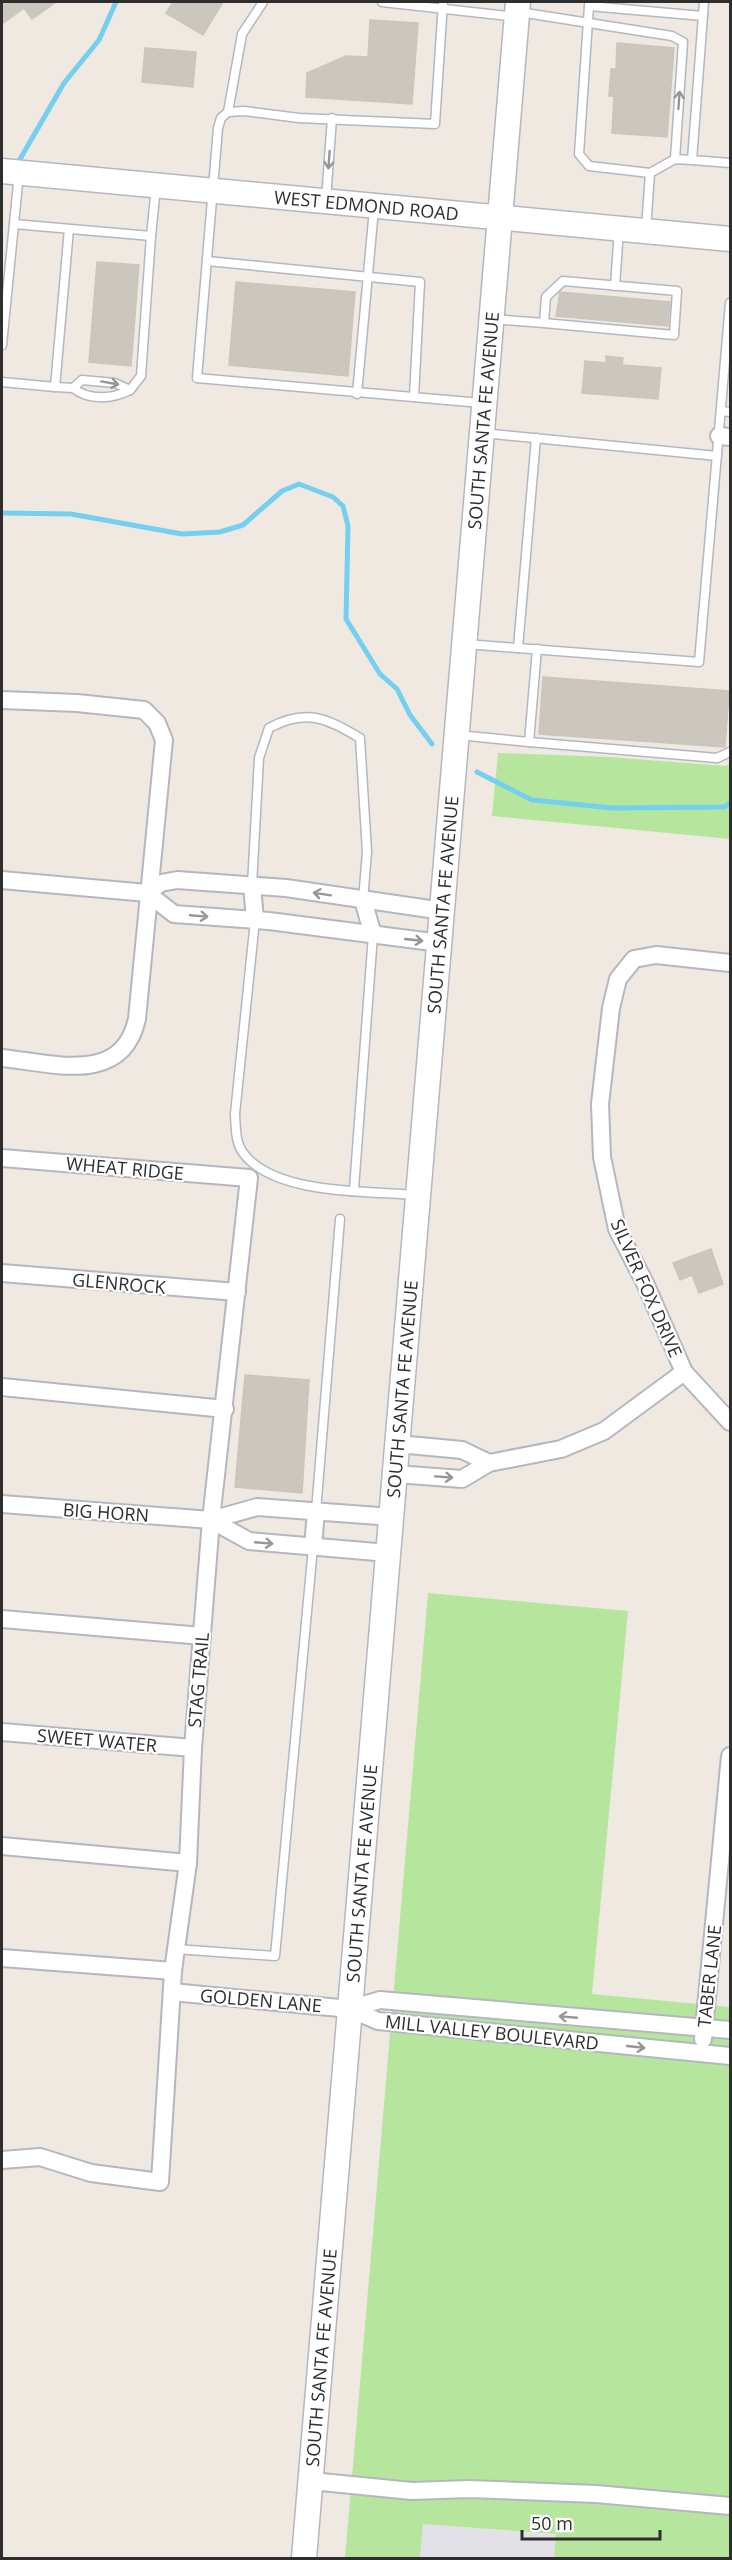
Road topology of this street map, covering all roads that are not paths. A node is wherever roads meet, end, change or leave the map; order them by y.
1 (263, 2) edge
2 (381, 2) edge
3 (647, 2) edge
4 (704, 2) edge
5 (590, 4) edge
6 (443, 5) edge
7 (517, 10) edge
8 (647, 11) junction
9 (703, 16) junction
10 (589, 24) junction
11 (228, 112) junction
12 (332, 118) junction
13 (675, 159) junction
14 (692, 160) junction
15 (730, 163) edge
16 (10, 172) edge
17 (650, 173) junction
18 (156, 186) junction
19 (213, 191) junction
20 (325, 203) junction
21 (375, 207) junction
22 (500, 219) junction
23 (14, 224) junction
24 (69, 230) junction
25 (619, 230) junction
26 (646, 232) junction
27 (151, 236) junction
28 (730, 239) edge
29 (207, 261) junction
30 (367, 278) junction
31 (615, 286) junction
32 (730, 303) edge
33 (492, 319) junction
34 (544, 323) junction
35 (2, 345) edge
36 (2, 382) edge
37 (727, 384) edge
38 (55, 387) junction
39 (73, 388) junction
40 (130, 390) junction
41 (357, 394) junction
42 (414, 397) junction
43 (485, 403) junction
44 (726, 412) edge
45 (482, 433) junction
46 (725, 436) edge
47 (536, 438) junction
48 (717, 456) junction
49 (465, 644) junction
50 (518, 648) junction
51 (537, 649) junction
52 (2, 700) edge
53 (457, 735) junction
54 (529, 742) junction
55 (730, 752) edge
56 (2, 880) edge
57 (252, 885) junction
58 (147, 894) junction
59 (363, 900) junction
60 (442, 911) junction
61 (255, 920) junction
62 (373, 935) junction
63 (440, 943) junction
64 (730, 963) edge
65 (2, 1058) edge
66 (2, 1158) edge
67 (249, 1178) joint
68 (354, 1189) junction
69 (419, 1195) junction
70 (340, 1219) dead end
71 (2, 1273) edge
72 (237, 1292) junction
73 (684, 1372) junction
74 (2, 1387) edge
75 (225, 1409) junction
76 (730, 1422) edge
77 (398, 1444) junction
78 (489, 1463) junction
79 (396, 1474) junction
80 (2, 1504) edge
81 (316, 1511) junction
82 (392, 1517) junction
83 (211, 1520) junction
84 (313, 1547) junction
85 (388, 1553) junction
86 (2, 1619) edge
87 (202, 1636) junction
88 (2, 1732) edge
89 (193, 1748) junction
90 (730, 1756) edge
91 (2, 1846) edge
92 (188, 1863) junction
93 (176, 1949) junction
94 (2, 1958) edge
95 (173, 1971) junction
96 (172, 1992) junction
97 (350, 2009) junction
98 (704, 2029) junction
99 (730, 2030) edge
100 (702, 2053) junction
101 (730, 2056) edge
102 (2, 2160) edge
103 (311, 2481) junction
104 (730, 2506) edge
105 (304, 2559) edge

1 - 11 lane
2 - 6 lane
3 - 8 lane
4 - 9 lane
5 - 8 lane
5 - 10 lane
6 - 7 lane
6 - 12 lane
7 - 10 lane
7 - 22 main road, SOUTH SANTA FE AVENUE
8 - 9 lane
9 - 14 lane
13 -> 10 lane
10 - 17 lane
11 - 12 lane
11 - 19 lane
12 -> 20 lane
13 - 14 lane
13 - 17 lane
14 - 15 lane
16 - 18 main road, WEST EDMOND ROAD
16 - 23 lane
17 - 26 lane
18 - 19 main road, WEST EDMOND ROAD
18 - 27 lane
19 - 20 main road, WEST EDMOND ROAD
19 - 29 lane
20 - 21 main road, WEST EDMOND ROAD
21 - 22 main road, WEST EDMOND ROAD
21 - 30 lane
22 - 25 main road, WEST EDMOND ROAD
22 - 33 main road, SOUTH SANTA FE AVENUE
23 - 24 lane
23 - 35 lane
24 - 27 lane
24 - 38 lane
25 - 26 main road, WEST EDMOND ROAD
25 - 31 lane
26 - 28 main road, WEST EDMOND ROAD
27 - 40 lane
29 - 30 lane
29 - 41 lane
30 - 41 lane
30 - 42 lane
31 - 34 lane
31 - 34 lane
32 - 37 lane
33 - 34 lane
33 - 43 main road, SOUTH SANTA FE AVENUE
36 - 38 lane
37 - 44 lane
38 - 39 lane
39 -> 40 lane
39 - 40 lane
41 - 42 lane
42 - 43 lane
43 - 45 main road, SOUTH SANTA FE AVENUE
44 - 46 lane
45 - 47 lane
45 - 49 main road, SOUTH SANTA FE AVENUE
46 - 48 lane
47 - 48 lane
47 - 50 lane
48 - 51 lane
49 - 50 lane
49 - 53 main road, SOUTH SANTA FE AVENUE
50 - 51 lane
51 - 54 lane
52 - 58 street
53 - 54 lane
53 - 60 main road, SOUTH SANTA FE AVENUE
54 - 55 lane
56 - 58 street
57 - 58 street
59 -> 57 street
57 - 59 lane
57 - 61 street
58 -> 61 street
58 - 65 street
59 - 60 street
59 - 62 street
60 - 63 main road, SOUTH SANTA FE AVENUE
61 - 62 street
61 - 68 lane
62 -> 63 street
62 - 68 lane
63 - 69 main road, SOUTH SANTA FE AVENUE
64 - 73 street, SILVER FOX DRIVE
66 - 67 street, WHEAT RIDGE
67 - 72 street, STAG TRAIL
68 - 69 lane
69 - 77 main road, SOUTH SANTA FE AVENUE
70 - 81 lane
71 - 72 street, GLENROCK
72 - 75 street, STAG TRAIL
73 - 76 street, SILVER FOX DRIVE
73 - 78 street, SILVER FOX DRIVE
74 - 75 street
75 - 83 street, STAG TRAIL
77 - 78 street
77 - 79 main road, SOUTH SANTA FE AVENUE
79 -> 78 street, SILVER FOX DRIVE
79 - 82 main road, SOUTH SANTA FE AVENUE
80 - 83 street, BIG HORN
81 - 82 street, BIG HORN
81 - 83 street, BIG HORN
81 - 84 street
82 - 85 main road, SOUTH SANTA FE AVENUE
83 -> 84 street, BIG HORN
83 - 87 street, STAG TRAIL
84 - 85 street, BIG HORN
84 - 93 lane
85 - 97 main road, SOUTH SANTA FE AVENUE
86 - 87 street
87 - 89 street, STAG TRAIL
88 - 89 street, SWEET WATER
89 - 92 street, STAG TRAIL
90 - 98 street, TABER LANE
91 - 92 street
92 - 93 street, STAG TRAIL
93 - 95 street, STAG TRAIL
94 - 95 street
95 - 96 street, STAG TRAIL
96 - 97 street, GOLDEN LANE
96 - 102 street, STAG TRAIL
98 -> 97 street, MILL VALLEY BOULEVARD
97 -> 100 street, MILL VALLEY BOULEVARD
97 - 103 main road, SOUTH SANTA FE AVENUE
98 - 99 street, MILL VALLEY BOULEVARD
98 - 100 street, TABER LANE
100 - 101 street, MILL VALLEY BOULEVARD
103 - 104 street
103 - 105 main road, SOUTH SANTA FE AVENUE

